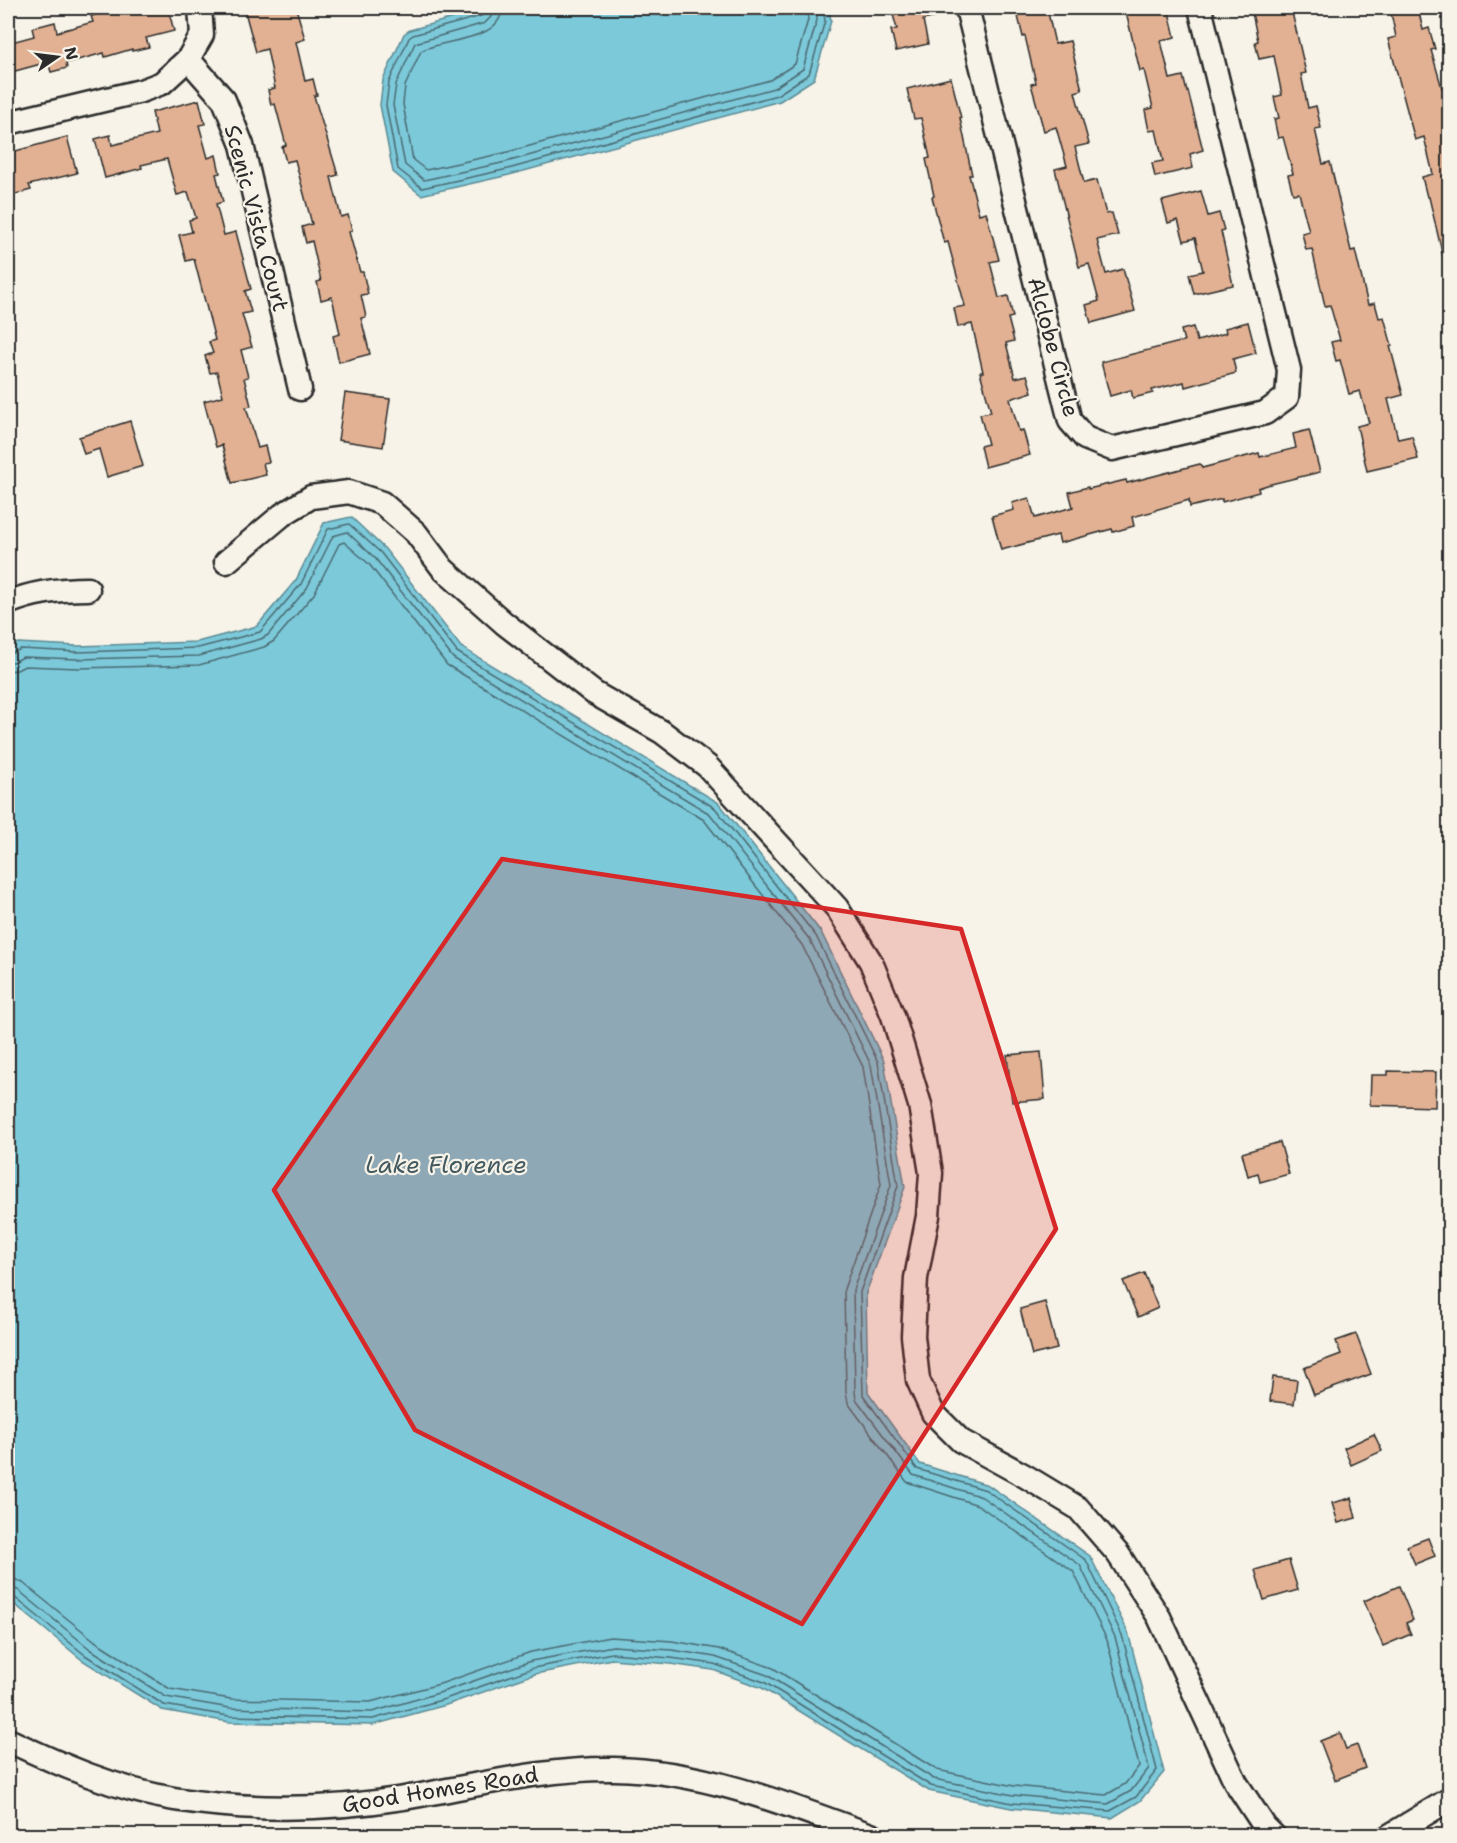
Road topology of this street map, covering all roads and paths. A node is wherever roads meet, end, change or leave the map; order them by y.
1 (200, 8) edge
2 (967, 8) edge
3 (1200, 8) edge
4 (188, 59) junction
5 (8, 123) edge
6 (300, 389) dead end
7 (226, 562) dead end
8 (88, 589) dead end
9 (8, 603) edge
10 (8, 1740) edge
11 (1449, 1799) edge
12 (873, 1836) edge
13 (1274, 1836) edge
14 (1389, 1836) edge

1 - 4 street
2 - 3 street, Alclobe Circle
4 - 5 street
4 - 6 street, Scenic Vista Court
7 - 13 street
8 - 9 street
10 - 12 street, Good Homes Road
11 - 14 street

